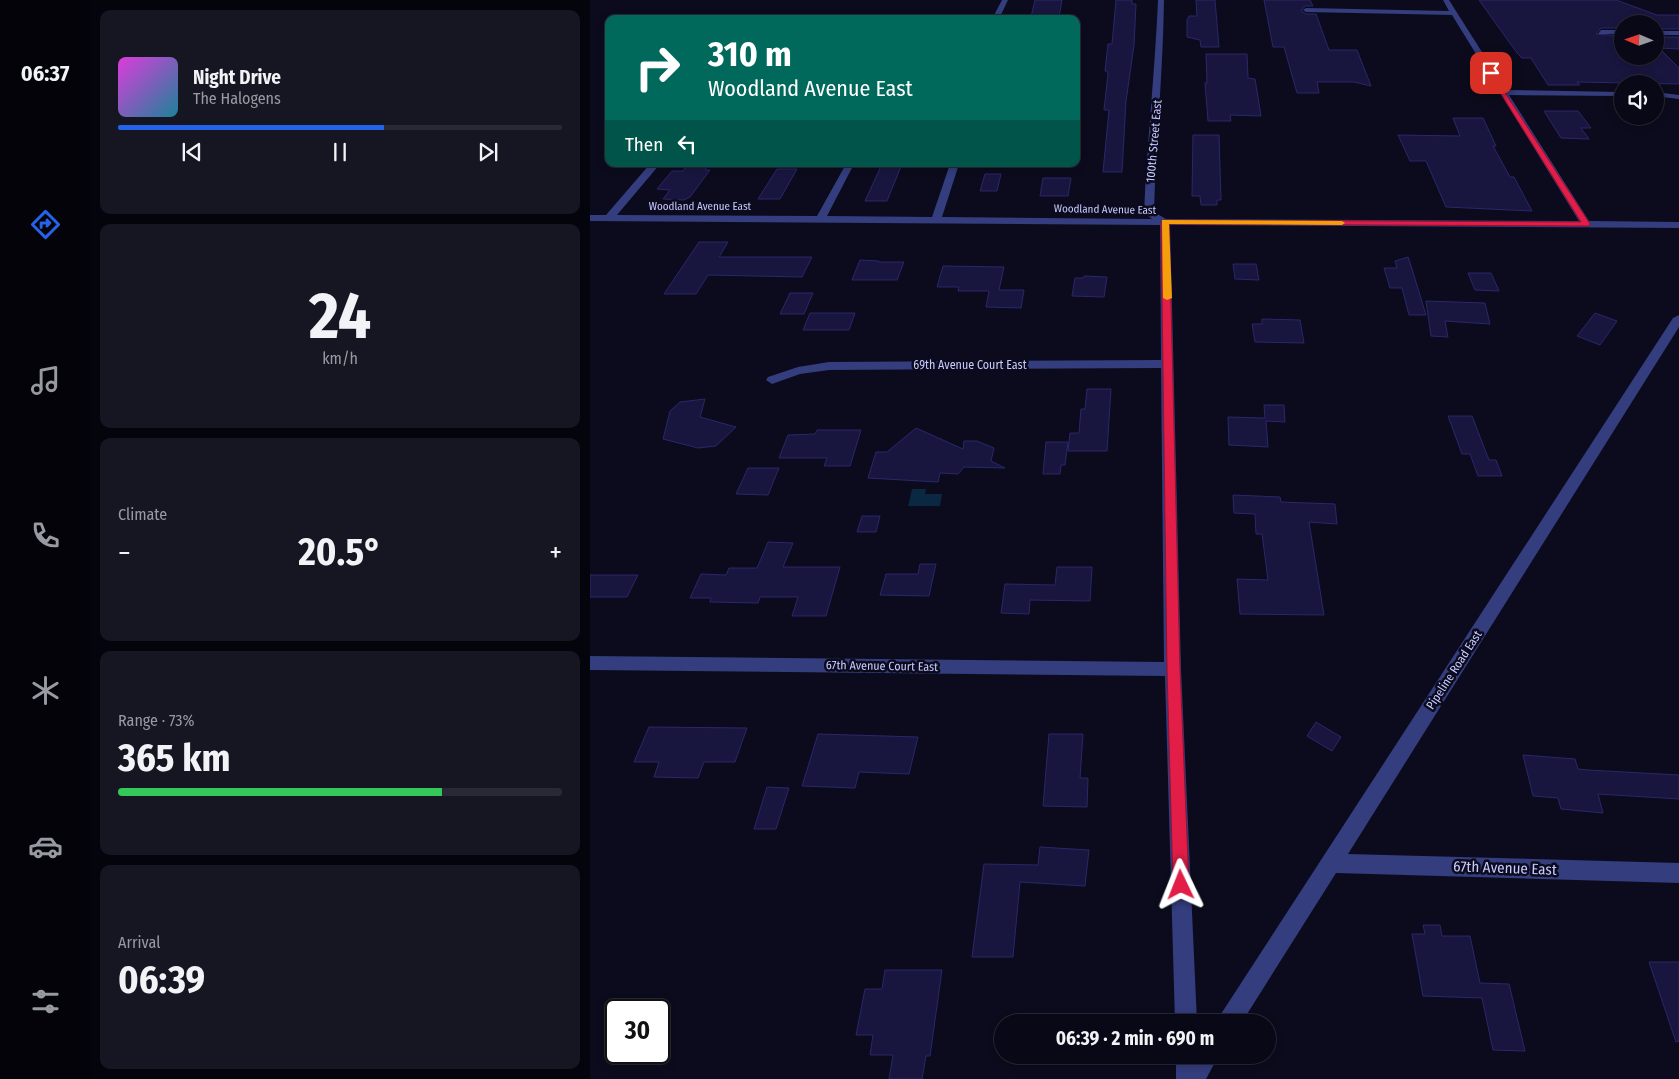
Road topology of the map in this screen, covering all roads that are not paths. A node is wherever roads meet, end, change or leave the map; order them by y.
1 (1005, 0) edge
2 (1161, 0) edge
3 (1446, 0) edge
4 (1306, 10) dead end
5 (1454, 13) junction
6 (997, 15) edge
7 (1601, 32) dead end
8 (1614, 32) edge
9 (1664, 33) edge
10 (1679, 33) edge
11 (1504, 92) junction
12 (1614, 94) edge
13 (1664, 95) edge
14 (1679, 97) edge
15 (652, 167) edge
16 (848, 167) edge
17 (954, 167) edge
18 (590, 218) edge
19 (609, 218) junction
20 (821, 219) junction
21 (936, 220) junction
22 (1165, 222) junction
23 (1586, 224) junction
24 (1679, 224) edge
25 (1679, 318) edge
26 (1169, 364) junction
27 (772, 380) dead end
28 (590, 663) edge
29 (1173, 669) junction
30 (1331, 863) junction
31 (1679, 873) edge
32 (1186, 1014) edge
33 (1234, 1014) edge
34 (1187, 1064) edge
35 (1202, 1064) edge
36 (1188, 1079) edge
37 (1193, 1079) edge

1 - 6 street
2 - 22 street, 100th Street East
3 - 5 street
4 - 5 street
5 - 11 street
7 - 8 street
9 - 10 street
11 - 12 street
11 - 23 street
13 - 14 street
15 - 19 street
16 - 20 street
17 - 21 street
18 - 19 street, Woodland Avenue East
19 - 20 street, Woodland Avenue East
20 - 21 street, Woodland Avenue East
21 - 22 street, Woodland Avenue East
22 - 23 street, Woodland Avenue East
22 - 26 street
23 - 24 street, Woodland Avenue East
25 - 30 street, Pipeline Road East
26 - 27 street, 69th Avenue Court East
26 - 29 street
28 - 29 street, 67th Avenue Court East
29 - 32 street
30 - 31 street, 67th Avenue East
30 - 33 street, Pipeline Road East
34 - 36 street
35 - 37 street

